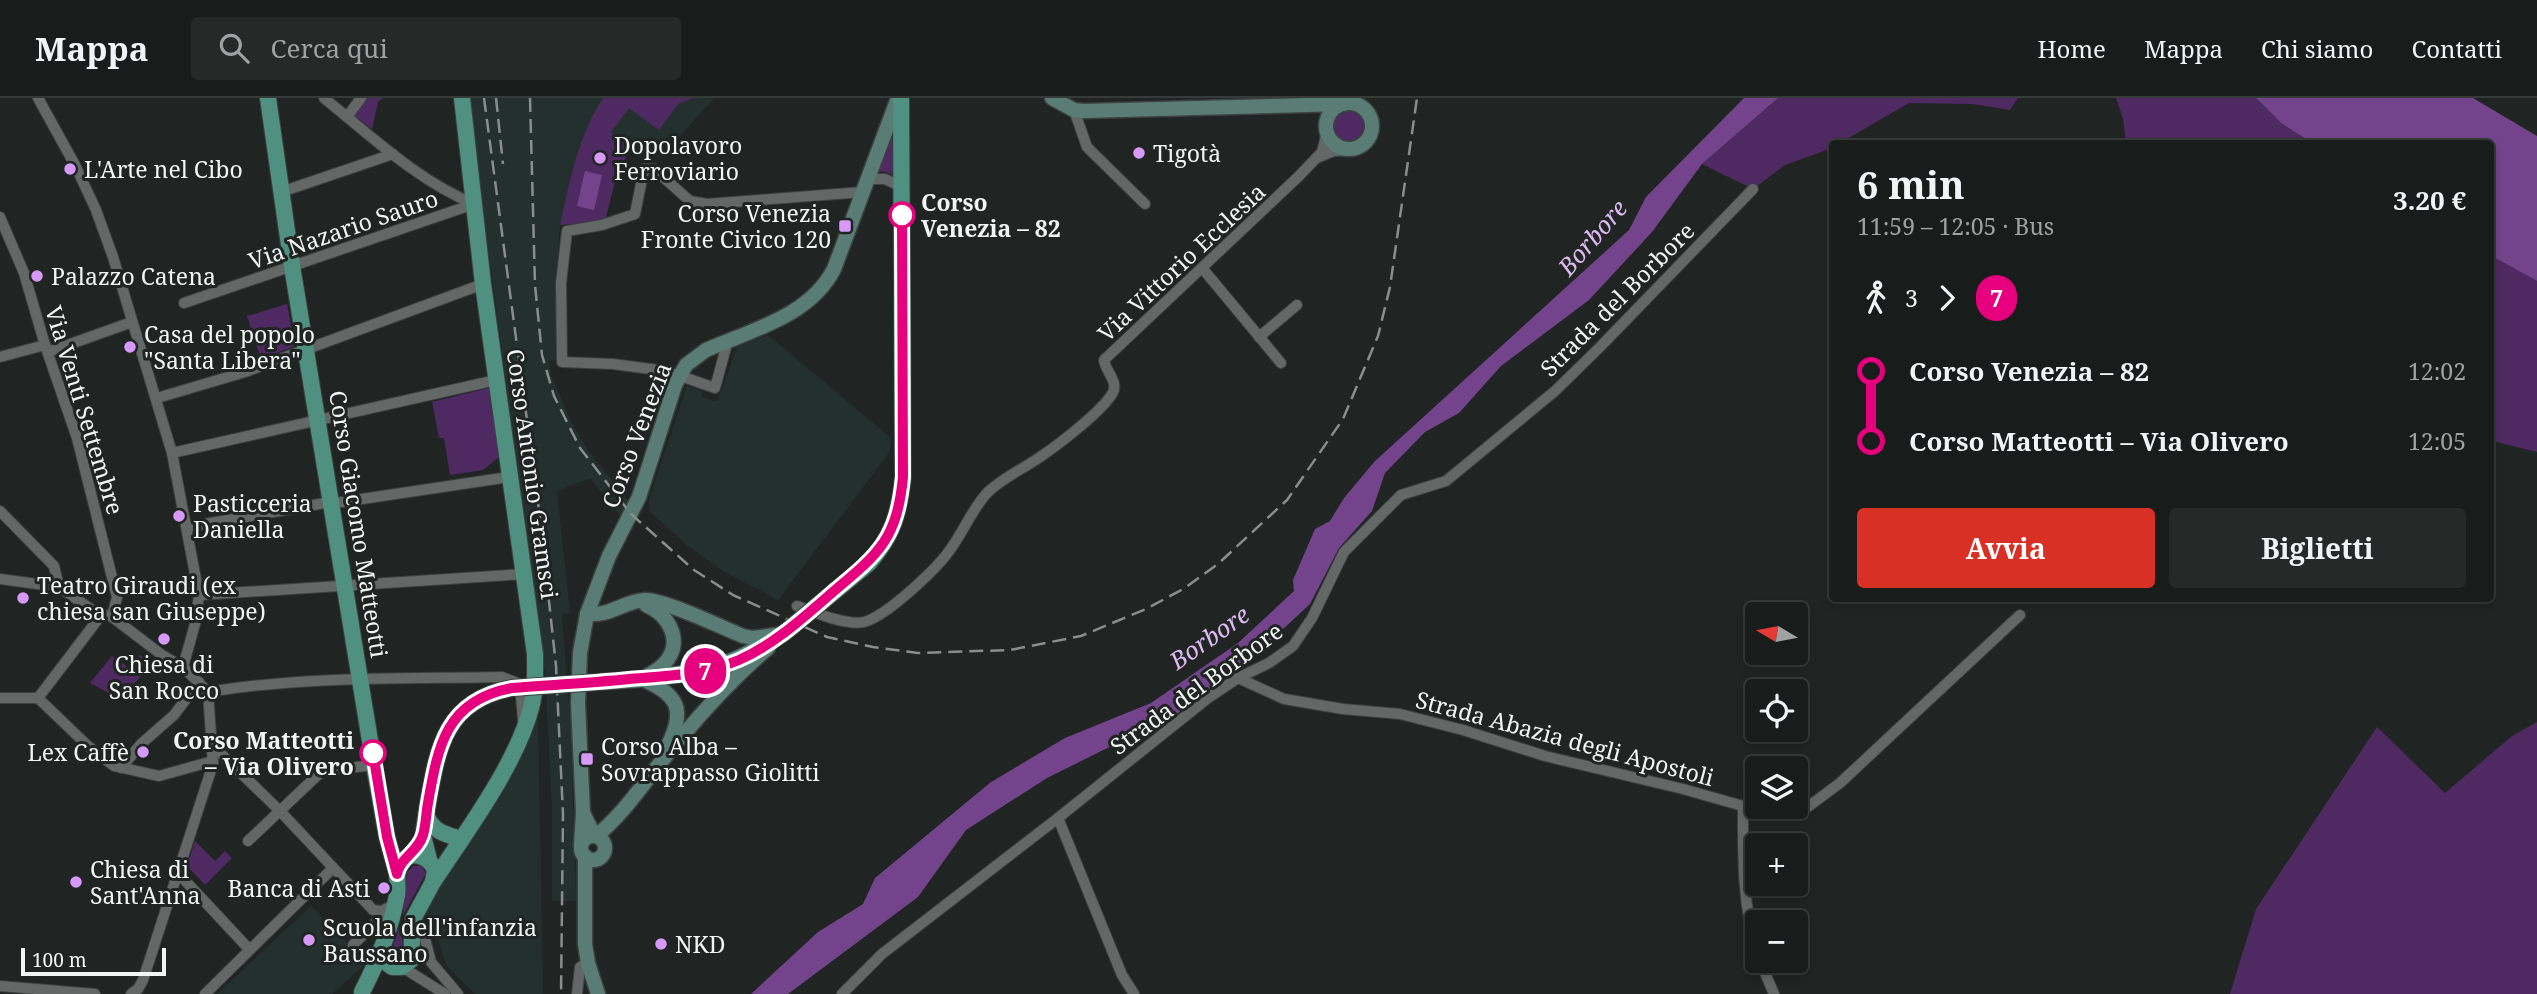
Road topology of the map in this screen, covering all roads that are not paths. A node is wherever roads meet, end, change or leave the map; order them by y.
1 (38, 98) edge
2 (268, 98) edge
3 (324, 98) edge
4 (361, 98) edge
5 (462, 98) edge
6 (900, 98) edge
7 (1052, 98) edge
8 (1374, 98) edge
9 (1149, 104) edge
10 (1348, 104) junction
11 (1311, 106) junction
12 (1074, 110) junction
13 (347, 117) junction
14 (1372, 124) junction
15 (1326, 128) junction
16 (1347, 150) junction
17 (393, 154) junction
18 (1317, 158) junction
19 (865, 186) junction
20 (902, 187) junction
21 (1752, 189) dead end
22 (281, 192) junction
23 (474, 204) junction
24 (1145, 204) dead end
25 (0, 217) edge
26 (292, 266) junction
27 (1203, 269) junction
28 (483, 284) junction
29 (184, 303) dead end
30 (1297, 305) dead end
31 (132, 322) junction
32 (1259, 337) junction
33 (728, 340) junction
34 (46, 349) junction
35 (306, 349) junction
36 (0, 357) edge
37 (1281, 363) dead end
38 (680, 376) junction
39 (496, 380) junction
40 (157, 398) junction
41 (319, 421) junction
42 (172, 453) junction
43 (509, 477) junction
44 (332, 503) junction
45 (0, 511) edge
46 (188, 527) junction
47 (525, 574) junction
48 (0, 579) edge
49 (345, 586) junction
50 (59, 587) junction
51 (199, 595) junction
52 (635, 602) junction
53 (797, 606) dead end
54 (587, 614) junction
55 (2020, 615) dead end
56 (107, 616) junction
57 (784, 634) junction
58 (183, 667) junction
59 (642, 678) junction
60 (1238, 678) junction
61 (361, 679) junction
62 (199, 682) junction
63 (208, 692) junction
64 (0, 698) edge
65 (38, 698) junction
66 (524, 727) junction
67 (214, 747) junction
68 (213, 761) junction
69 (374, 765) junction
70 (658, 765) junction
71 (121, 768) junction
72 (1743, 806) junction
73 (279, 810) junction
74 (427, 812) junction
75 (1058, 818) junction
76 (423, 836) junction
77 (461, 839) junction
78 (248, 841) dead end
79 (594, 846) junction
80 (408, 857) junction
81 (429, 860) junction
82 (333, 868) junction
83 (178, 873) junction
84 (397, 874) junction
85 (433, 881) junction
86 (391, 906) junction
87 (1746, 910) edge
88 (383, 926) junction
89 (353, 946) dead end
90 (420, 947) junction
91 (249, 949) junction
92 (381, 949) junction
93 (588, 963) junction
94 (400, 967) junction
95 (1765, 973) edge
96 (0, 986) edge
97 (360, 993) edge
98 (95, 994) edge
99 (131, 994) edge
100 (205, 994) edge
101 (444, 994) edge
102 (458, 994) edge
103 (577, 994) edge
104 (598, 994) edge
105 (842, 994) edge
106 (1134, 994) edge
107 (1774, 994) edge

1 - 31 street
2 - 22 main road, Corso Giacomo Matteotti
3 - 13 street
4 - 13 street
5 - 23 main road, Corso Antonio Gramsci
6 - 19 street, Corso Venezia
6 - 20 main road, Corso Venezia
7 - 12 street
8 - 10 street
8 - 14 street
9 - 11 street
9 - 12 street
10 - 11 street
10 - 14 street
10 - 15 street
11 - 15 street
12 - 24 street
13 - 17 street
14 - 16 street
15 - 16 street
15 - 18 street, Via Vittorio Ecclesia
16 - 18 street, Via Vittorio Ecclesia
17 - 22 street
17 - 23 street
18 - 27 street, Via Vittorio Ecclesia
19 - 20 street
19 - 33 street, Corso Venezia
19 - 38 street
20 - 57 main road, Corso Venezia, bridge
21 - 60 street, Strada del Borbore
22 - 26 main road, Corso Giacomo Matteotti
23 - 26 street, Via Nazario Sauro
23 - 28 main road, Corso Antonio Gramsci
25 - 34 street, Via Venti Settembre
26 - 29 street, Via Nazario Sauro
26 - 35 main road, Corso Giacomo Matteotti
27 - 32 street
27 - 53 street, Via Vittorio Ecclesia
28 - 35 street
28 - 39 main road, Corso Antonio Gramsci
30 - 32 street
31 - 34 street
31 - 40 street
32 - 37 street
33 - 38 street, Corso Venezia
33 - 38 street
34 - 36 street
34 - 56 street, Via Venti Settembre
35 - 40 street
35 - 41 main road, Corso Giacomo Matteotti
38 - 54 street, Corso Venezia
39 - 41 street
39 - 43 main road, Corso Antonio Gramsci
40 - 42 street
41 - 42 street
41 - 44 main road, Corso Giacomo Matteotti
42 - 46 street
43 - 44 street
43 - 47 main road, Corso Antonio Gramsci
44 - 46 street
44 - 49 main road, Corso Giacomo Matteotti
45 - 50 street
46 - 51 street
47 - 49 street
47 - 66 main road, Corso Antonio Gramsci
48 - 50 street
49 - 51 street
49 - 61 main road, Corso Giacomo Matteotti
50 - 56 street
51 - 58 street
52 - 54 street
52 - 57 street
52 - 59 street
54 - 79 street, Corso Venezia
55 - 72 street, Strada Abazia degli Apostoli
56 - 58 street
56 - 65 street
57 - 59 main road, Corso Venezia
57 - 70 street
58 - 62 street
59 - 70 street
59 - 74 main road, Corso Venezia, bridge
60 - 72 street, Strada Abazia degli Apostoli
60 - 75 street, Strada del Borbore
61 - 63 street
61 - 66 street
61 - 69 main road, Corso Giacomo Matteotti
62 - 63 street
62 - 71 street
63 - 67 street
64 - 65 street
65 - 71 street
66 - 77 main road, Corso Antonio Gramsci
67 - 68 street
67 - 73 street
68 - 71 street
68 - 83 street
69 - 73 street
69 - 84 main road, Corso Giacomo Matteotti
70 - 79 street
72 - 87 street
73 - 78 street
73 - 82 street
74 - 76 main road, Corso Venezia
74 - 77 main road
75 - 105 street, Strada del Borbore
75 - 106 street
76 - 80 main road
76 - 81 main road
77 - 85 main road, Corso Antonio Gramsci
79 - 93 street, Corso Venezia
80 - 81 main road
80 - 84 main road
81 - 85 main road
82 - 86 street
82 - 91 street
83 - 91 street
83 - 99 street
84 - 86 main road
85 - 90 main road, Corso Antonio Gramsci
86 - 88 main road
88 - 89 street
88 - 92 main road
90 - 94 main road
90 - 102 street
91 - 100 street
92 - 94 main road
92 - 97 main road
93 - 103 street
93 - 104 street, Corso Venezia
94 - 97 main road
94 - 101 street
95 - 107 street
96 - 98 street

